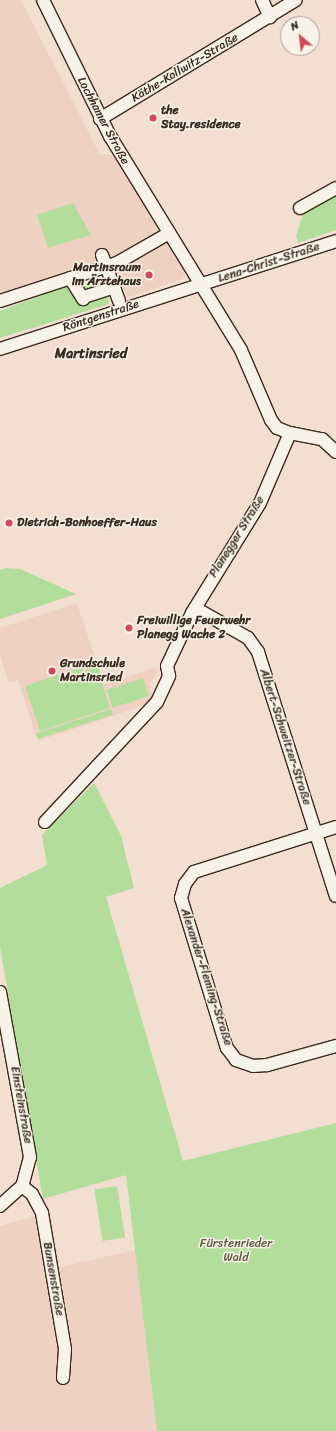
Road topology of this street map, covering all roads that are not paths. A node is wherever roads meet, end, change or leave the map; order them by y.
1 (43, 0) edge
2 (262, 0) edge
3 (296, 0) edge
4 (270, 17) junction
5 (100, 119) junction
6 (336, 188) edge
7 (300, 208) dead end
8 (168, 237) junction
9 (336, 241) edge
10 (104, 261) junction
11 (61, 280) junction
12 (202, 284) junction
13 (114, 287) junction
14 (0, 301) edge
15 (118, 301) dead end
16 (0, 349) edge
17 (290, 432) junction
18 (336, 452) edge
19 (195, 608) junction
20 (45, 822) dead end
21 (336, 827) edge
22 (316, 833) junction
23 (336, 896) edge
24 (0, 992) edge
25 (336, 1046) edge
26 (22, 1186) junction
27 (0, 1206) edge
28 (63, 1378) dead end

1 - 5 street, Lochhamer Straße
2 - 4 street
3 - 4 street, Käthe-Kollwitz-Straße
4 - 5 street, Käthe-Kollwitz-Straße
5 - 8 street, Lochhamer Straße
6 - 7 street
8 - 10 street
8 - 12 street
9 - 12 street, Lena-Christ-Straße
10 - 11 street
10 - 13 street
11 - 13 street
11 - 14 street
12 - 16 street, Röntgenstraße
12 - 17 street
13 - 15 street
17 - 18 street
17 - 19 street, Planegger Straße
19 - 20 street, Planegger Straße
19 - 22 street, Albert-Schweitzer-Straße
21 - 22 street, Alexander-Fleming-Straße
22 - 23 street, Albert-Schweitzer-Straße
22 - 25 street, Alexander-Fleming-Straße
24 - 26 street, Einsteinstraße
26 - 27 street
26 - 28 street, Bunsenstraße

